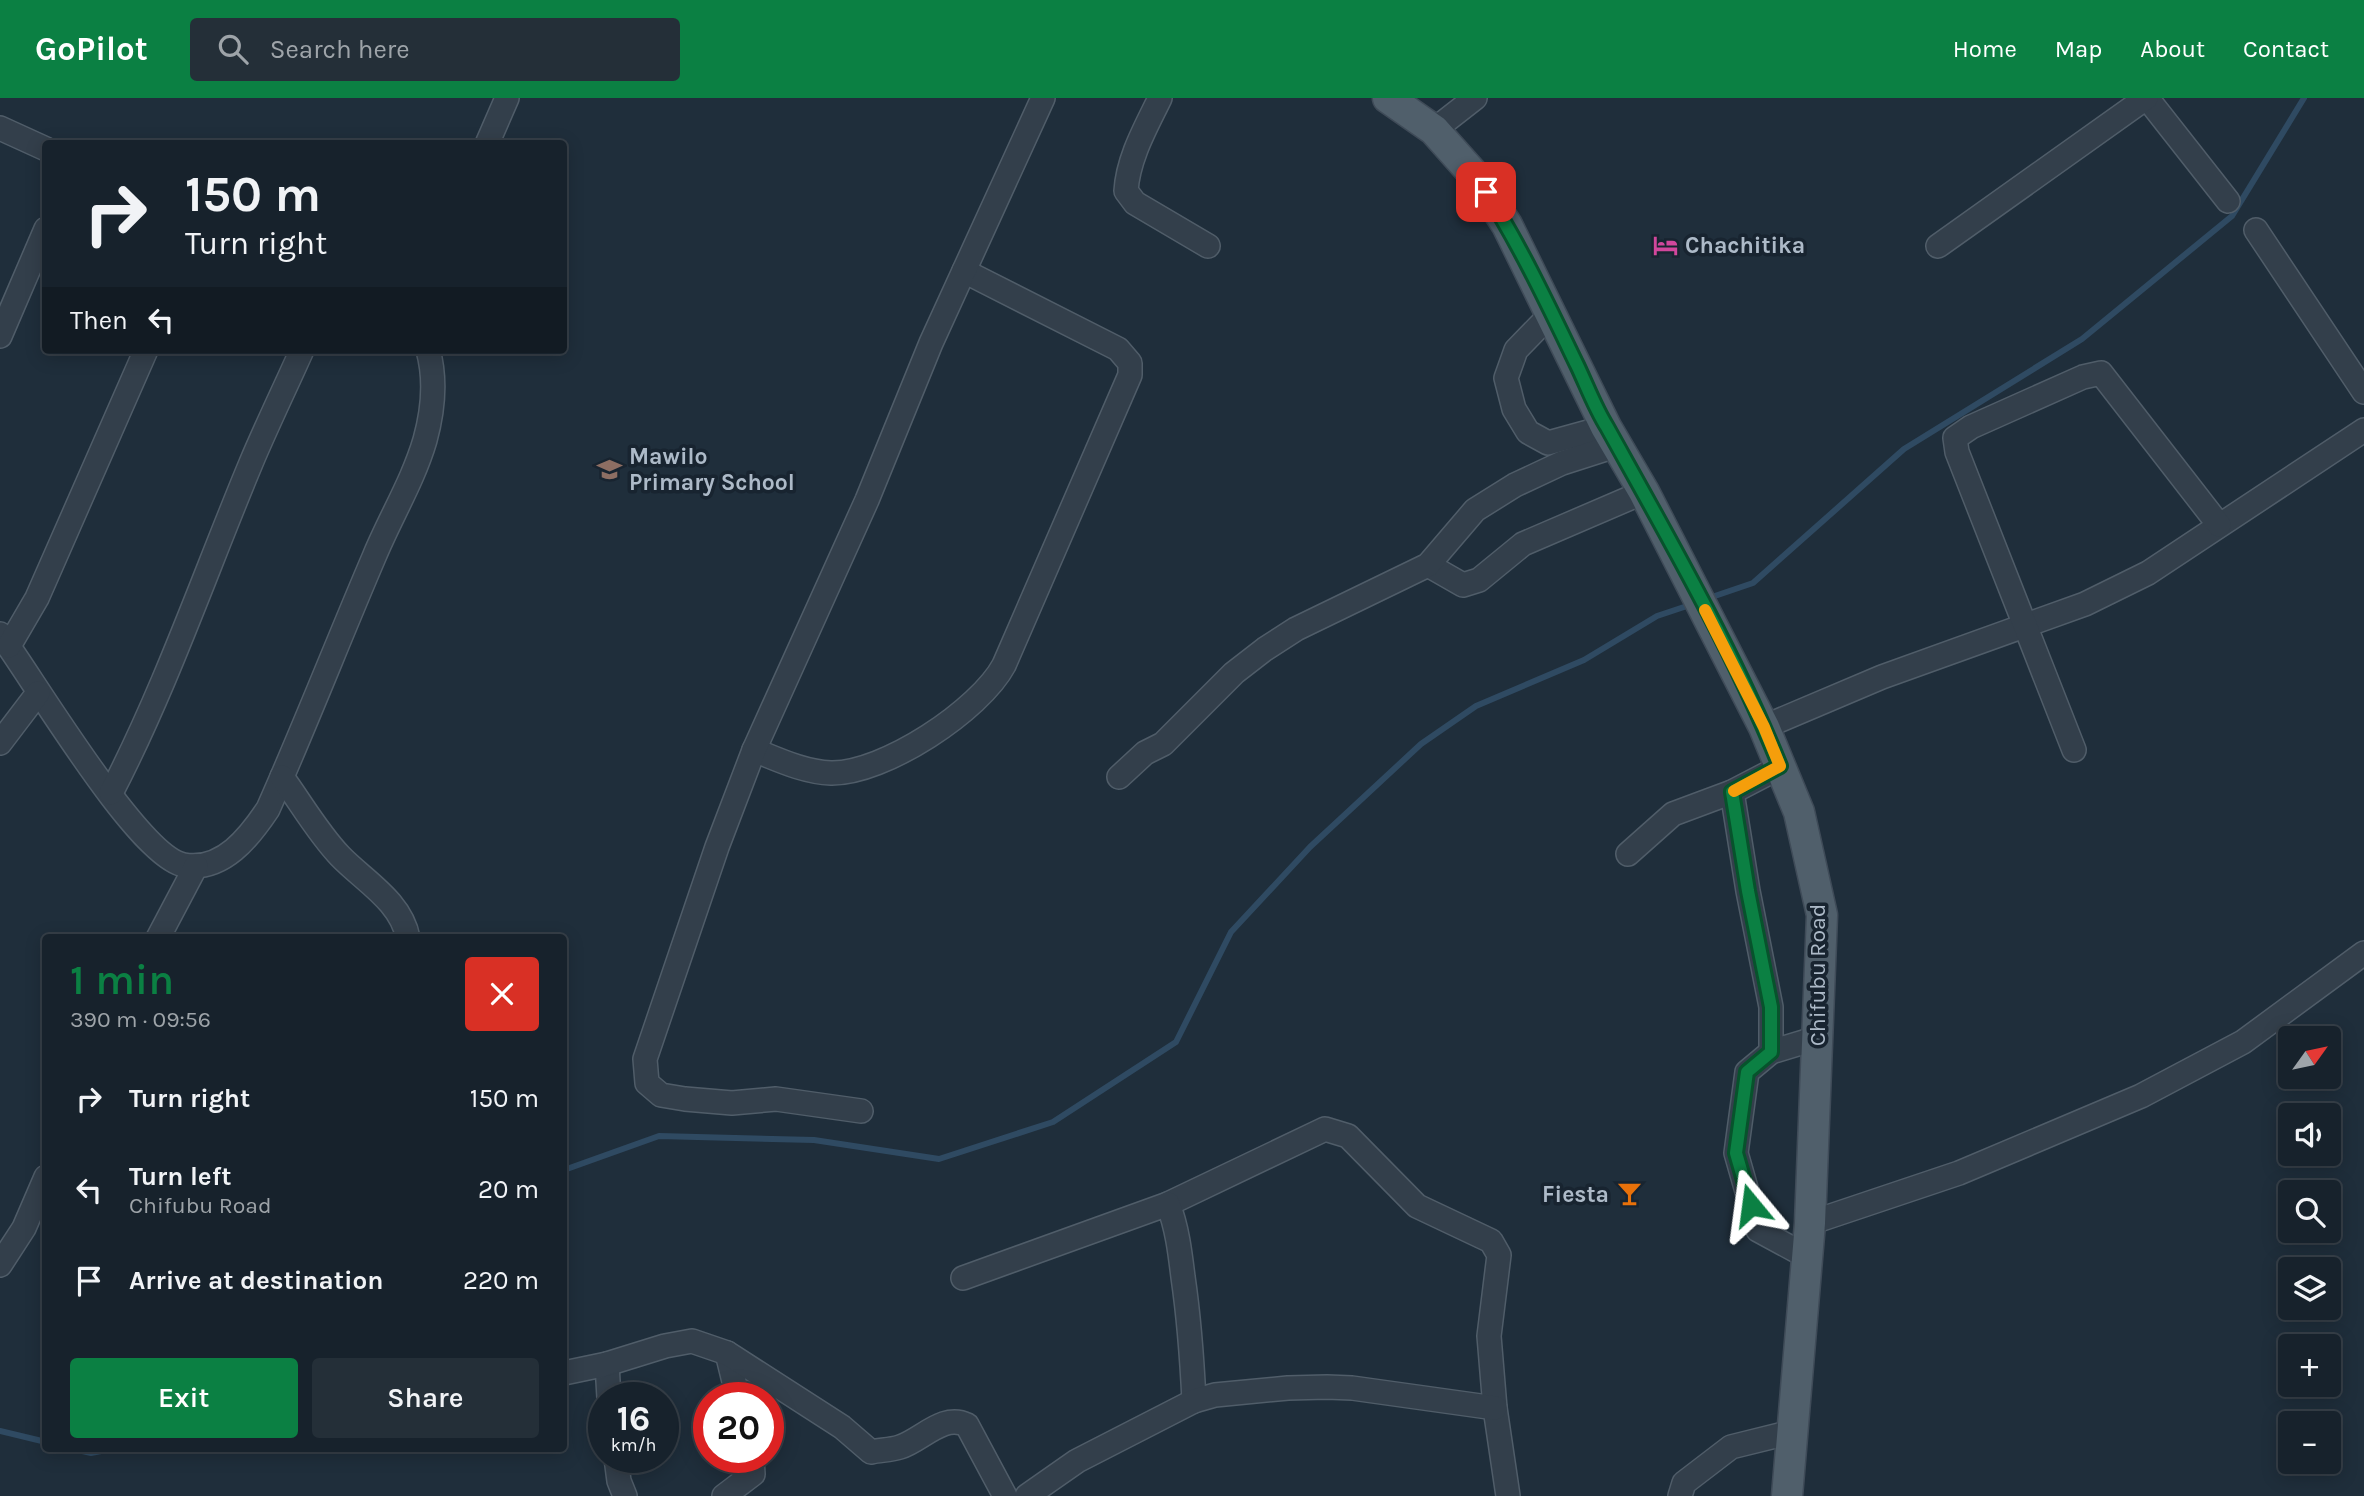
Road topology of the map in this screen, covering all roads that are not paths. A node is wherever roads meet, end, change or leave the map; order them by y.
1 (506, 98) edge
2 (1043, 98) edge
3 (1160, 98) edge
4 (1388, 98) edge
5 (1475, 98) edge
6 (2155, 101) edge
7 (0, 128) edge
8 (1434, 130) junction
9 (489, 140) edge
10 (42, 147) edge
11 (2228, 201) dead end
12 (2256, 230) dead end
13 (42, 238) edge
14 (1208, 246) dead end
15 (1938, 246) dead end
16 (964, 271) junction
17 (1552, 313) junction
18 (0, 336) edge
19 (144, 354) edge
20 (300, 354) edge
21 (429, 354) edge
22 (2364, 392) edge
23 (2364, 430) edge
24 (1612, 436) junction
25 (1644, 492) junction
26 (2219, 525) junction
27 (1428, 565) junction
28 (2027, 626) junction
29 (5, 640) edge
30 (38, 693) junction
31 (1764, 727) junction
32 (0, 743) edge
33 (754, 750) junction
34 (2074, 750) dead end
35 (1780, 766) junction
36 (282, 777) junction
37 (1118, 778) dead end
38 (1732, 792) junction
39 (111, 793) junction
40 (1628, 854) dead end
41 (196, 866) junction
42 (160, 934) edge
43 (406, 934) edge
44 (2364, 953) edge
45 (1817, 1038) junction
46 (1771, 1052) junction
47 (861, 1111) dead end
48 (42, 1186) edge
49 (1167, 1204) junction
50 (1810, 1223) junction
51 (1806, 1256) junction
52 (0, 1265) edge
53 (963, 1278) dead end
54 (727, 1353) junction
55 (607, 1364) junction
56 (567, 1372) edge
57 (608, 1382) edge
58 (734, 1382) edge
59 (1194, 1401) junction
60 (1495, 1408) junction
61 (1792, 1432) junction
62 (618, 1473) edge
63 (753, 1473) edge
64 (625, 1496) edge
65 (724, 1496) edge
66 (1005, 1496) edge
67 (1027, 1496) edge
68 (1508, 1496) edge
69 (1680, 1496) edge
70 (1787, 1496) edge

1 - 9 street
2 - 16 street
3 - 14 street
4 - 8 main road, Chifubu Road
5 - 8 street
6 - 11 street
6 - 15 street
7 - 10 street
8 - 17 main road, Chifubu Road
12 - 22 street
13 - 18 street
16 - 33 street
16 - 33 street
17 - 24 main road, Chifubu Road
17 - 24 street
19 - 29 street
20 - 39 street
21 - 36 street
23 - 26 street
24 - 25 main road, Chifubu Road
24 - 27 street
25 - 27 street
25 - 31 main road, Chifubu Road
26 - 28 street
26 - 28 street
27 - 37 street
28 - 31 street
28 - 34 street
29 - 30 street
30 - 32 street
30 - 39 street
31 - 35 main road, Chifubu Road
33 - 47 street
35 - 38 street
35 - 45 main road, Chifubu Road
36 - 41 street
36 - 43 street
38 - 40 street
38 - 46 street
39 - 41 street
41 - 42 street
44 - 50 street
45 - 46 street
45 - 50 main road, Chifubu Road
46 - 51 street
48 - 52 street
49 - 53 street
49 - 59 street
49 - 60 street
50 - 51 main road, Chifubu Road
51 - 61 main road, Chifubu Road
54 - 55 street
54 - 58 street
54 - 66 street
55 - 56 street
55 - 57 street
59 - 60 street
59 - 67 street
60 - 68 street
61 - 69 street
61 - 70 main road, Chifubu Road
62 - 64 street
63 - 65 street

